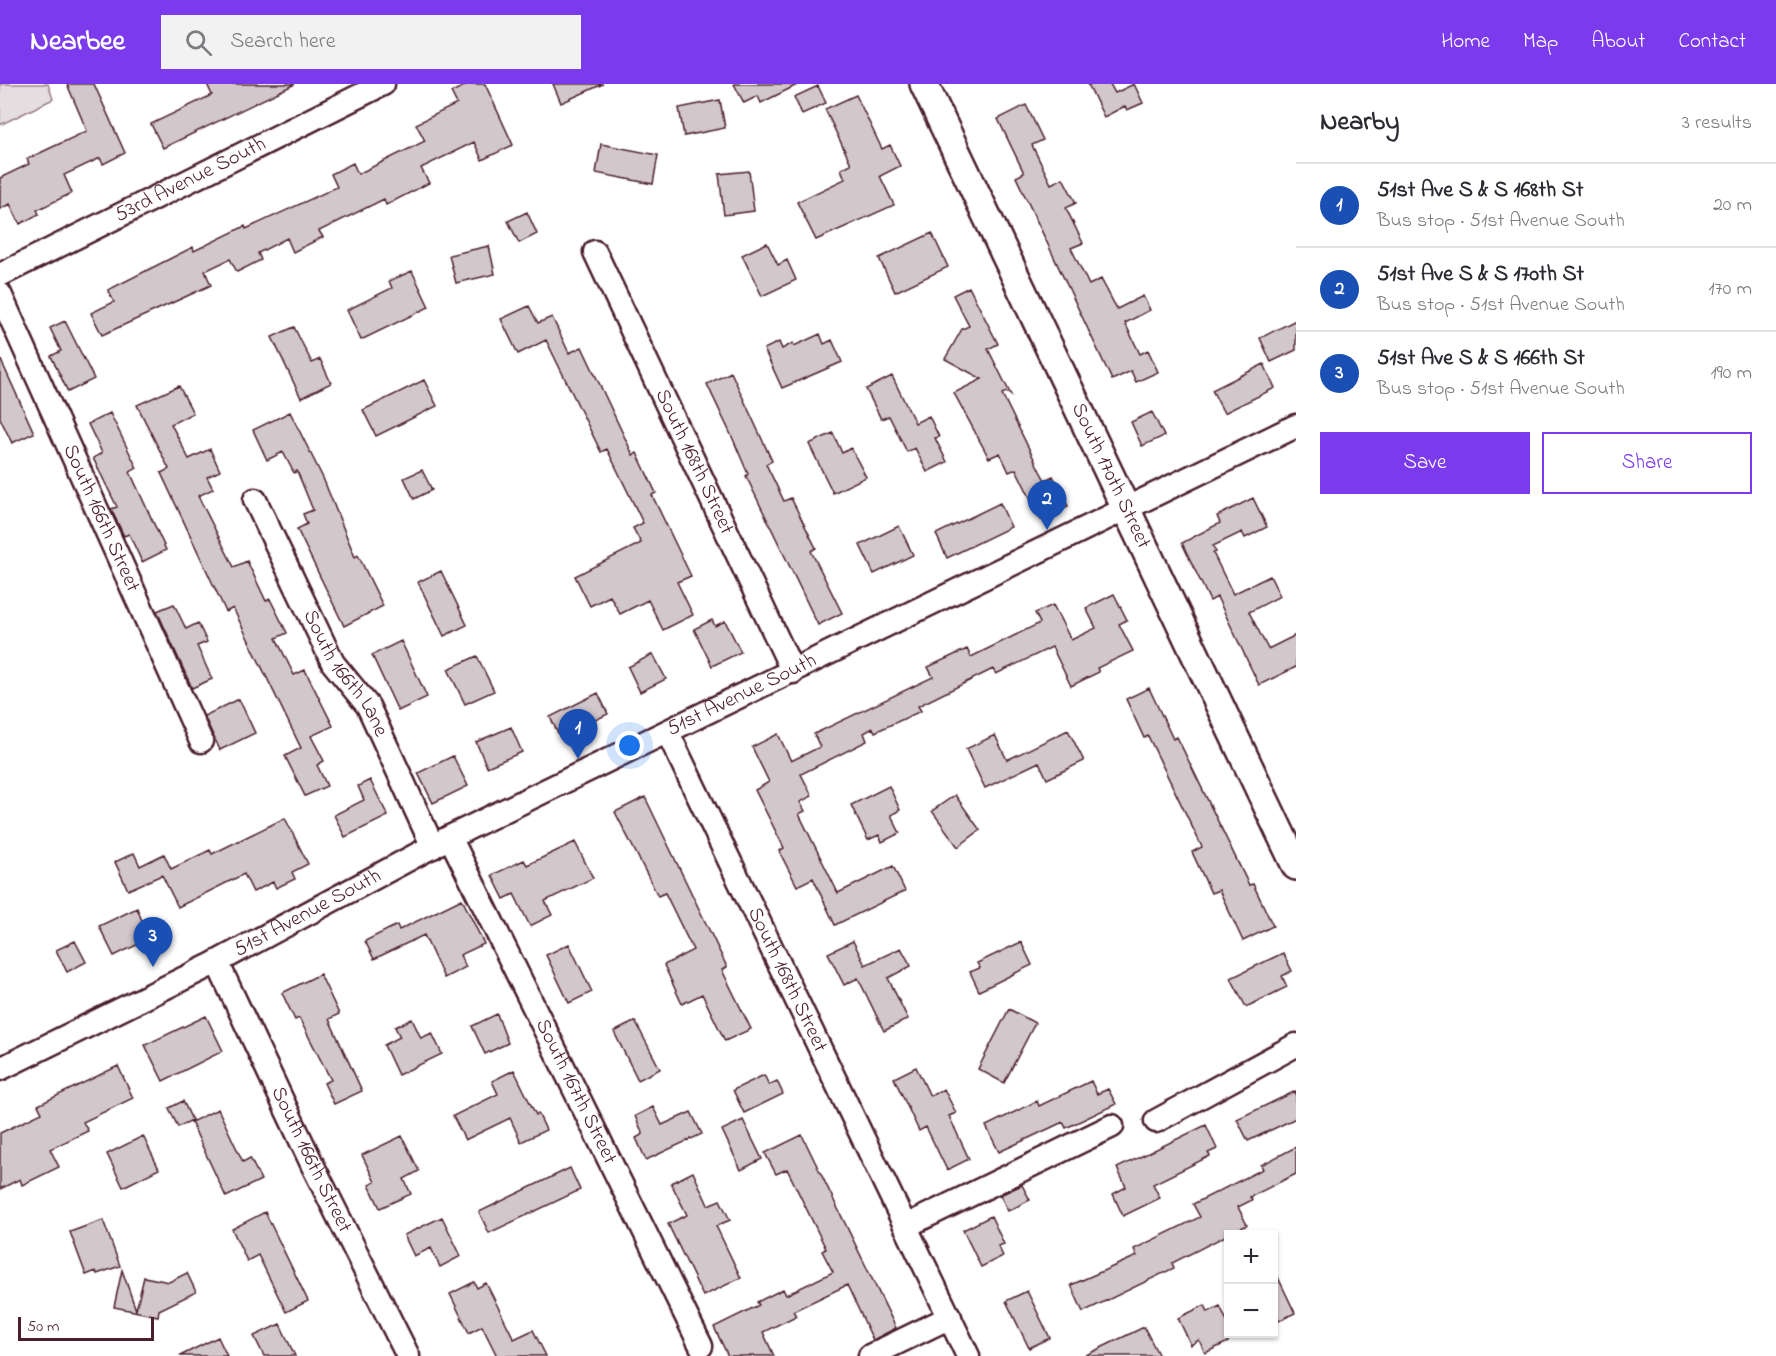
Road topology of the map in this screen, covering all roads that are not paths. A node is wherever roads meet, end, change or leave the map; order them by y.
1 (382, 84) edge
2 (924, 84) edge
3 (595, 252) dead end
4 (0, 276) edge
5 (0, 294) edge
6 (1296, 426) edge
7 (255, 500) dead end
8 (1125, 510) junction
9 (793, 672) junction
10 (668, 733) junction
11 (201, 741) dead end
12 (442, 842) junction
13 (1296, 866) edge
14 (218, 962) junction
15 (1296, 1045) edge
16 (0, 1069) edge
17 (1156, 1121) dead end
18 (1112, 1126) dead end
19 (906, 1227) junction
20 (950, 1317) junction
21 (701, 1346) dead end
22 (408, 1356) edge
23 (870, 1356) edge
24 (968, 1356) edge

1 - 4 street, 53rd Avenue South
2 - 8 street, South 170th Street
3 - 9 street, South 168th Street
5 - 11 street, South 166th Street
6 - 8 street, 51st Avenue South
7 - 12 street, South 166th Lane
8 - 9 street, 51st Avenue South
8 - 13 street, South 170th Street
9 - 10 street, 51st Avenue South
10 - 12 street, 51st Avenue South
10 - 19 street, South 168th Street
12 - 14 street, 51st Avenue South
12 - 21 street, South 167th Street
14 - 16 street, 51st Avenue South
14 - 22 street, South 166th Street
15 - 17 street
18 - 19 street
19 - 20 street, South 168th Street
20 - 23 street
20 - 24 street, South 168th Street

